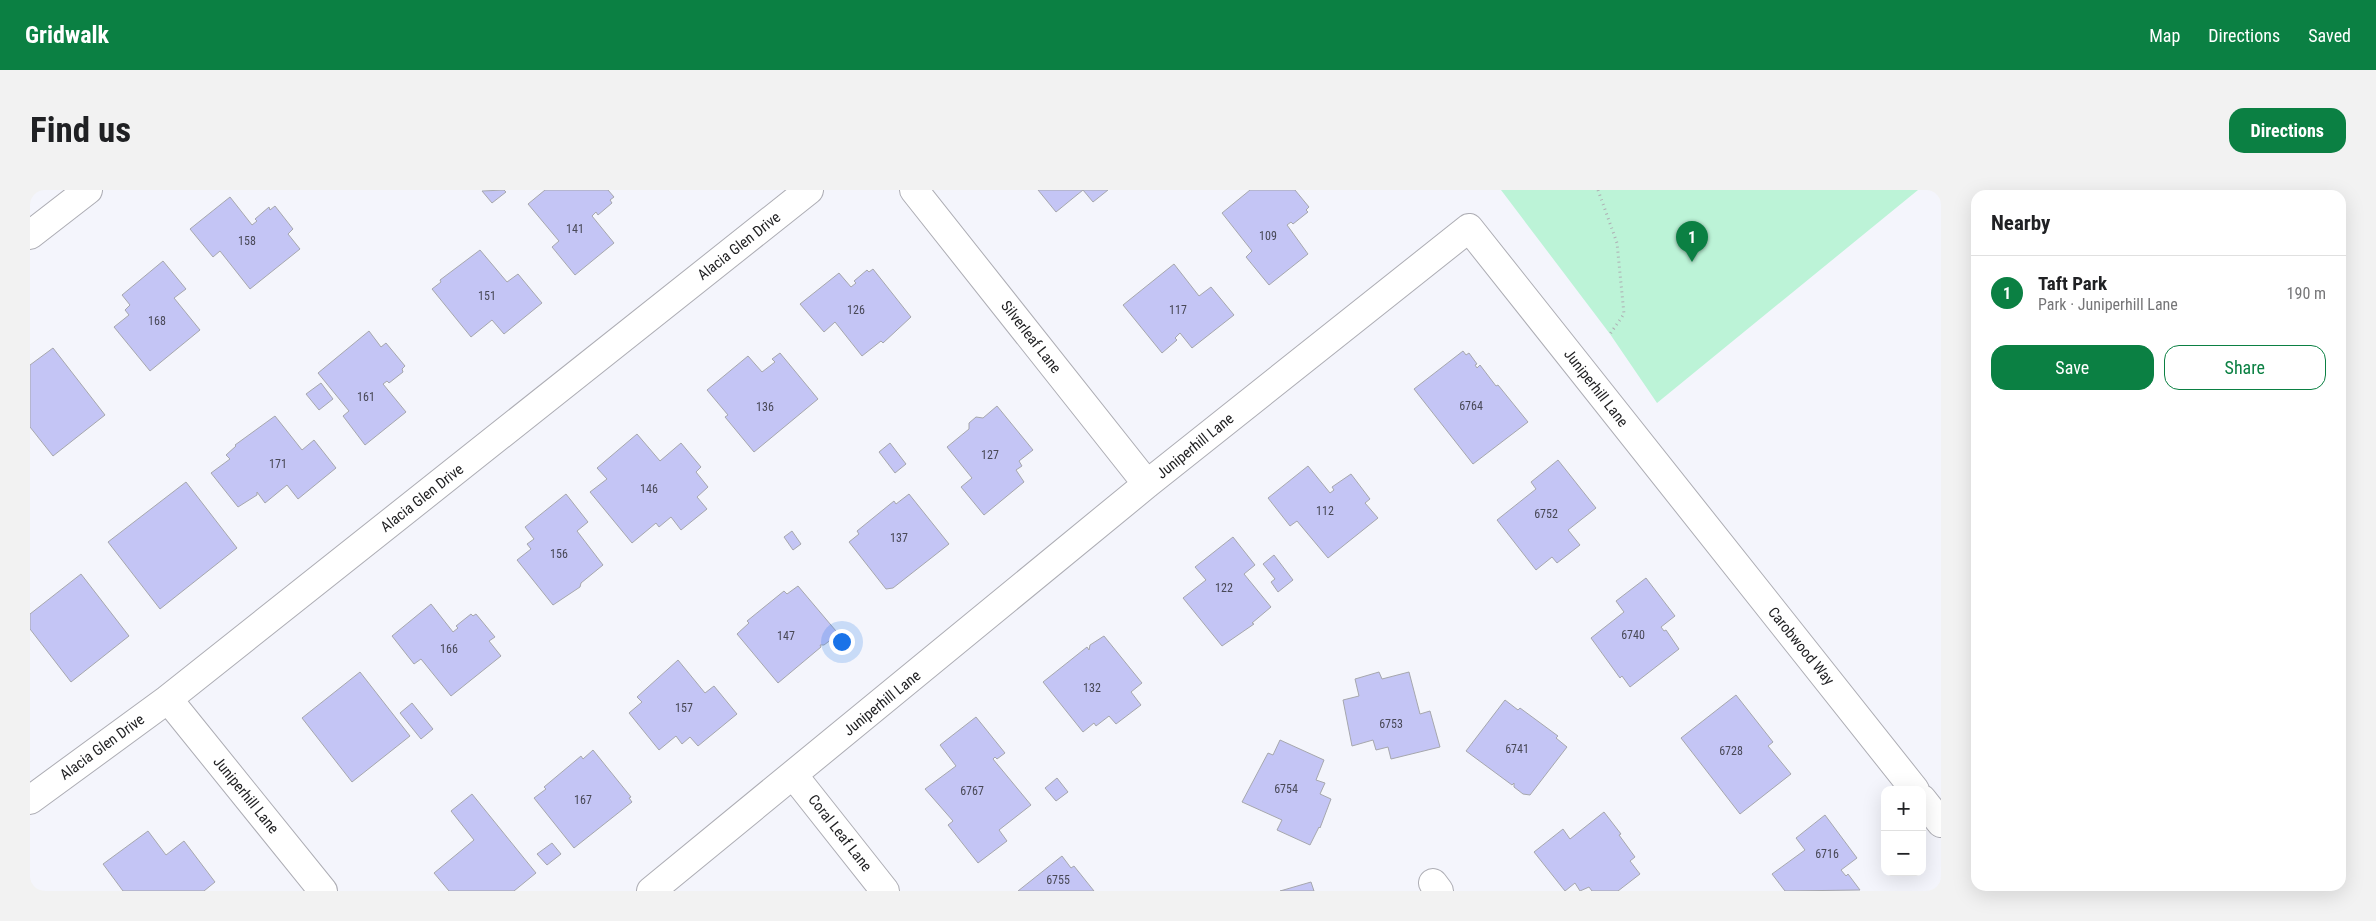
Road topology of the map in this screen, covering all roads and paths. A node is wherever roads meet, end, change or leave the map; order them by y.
1 (88, 190) edge
2 (809, 190) edge
3 (914, 190) edge
4 (1598, 190) edge
5 (30, 235) edge
6 (1610, 334) dead end
7 (1147, 484) junction
8 (1688, 503) joint
9 (168, 699) junction
10 (794, 776) junction
11 (1912, 786) edge
12 (30, 800) edge
13 (1926, 804) edge
14 (1941, 823) edge
15 (323, 891) edge
16 (651, 891) edge
17 (885, 891) edge

1 - 5 street
2 - 9 street, Alacia Glen Drive
3 - 7 street, Silverleaf Lane
4 - 6 path
7 - 8 street, Juniperhill Lane
7 - 10 street, Juniperhill Lane
8 - 11 street, Carobwood Way
9 - 12 street, Alacia Glen Drive
9 - 15 street, Juniperhill Lane
10 - 16 street, Juniperhill Lane
10 - 17 street, Coral Leaf Lane
13 - 14 street

